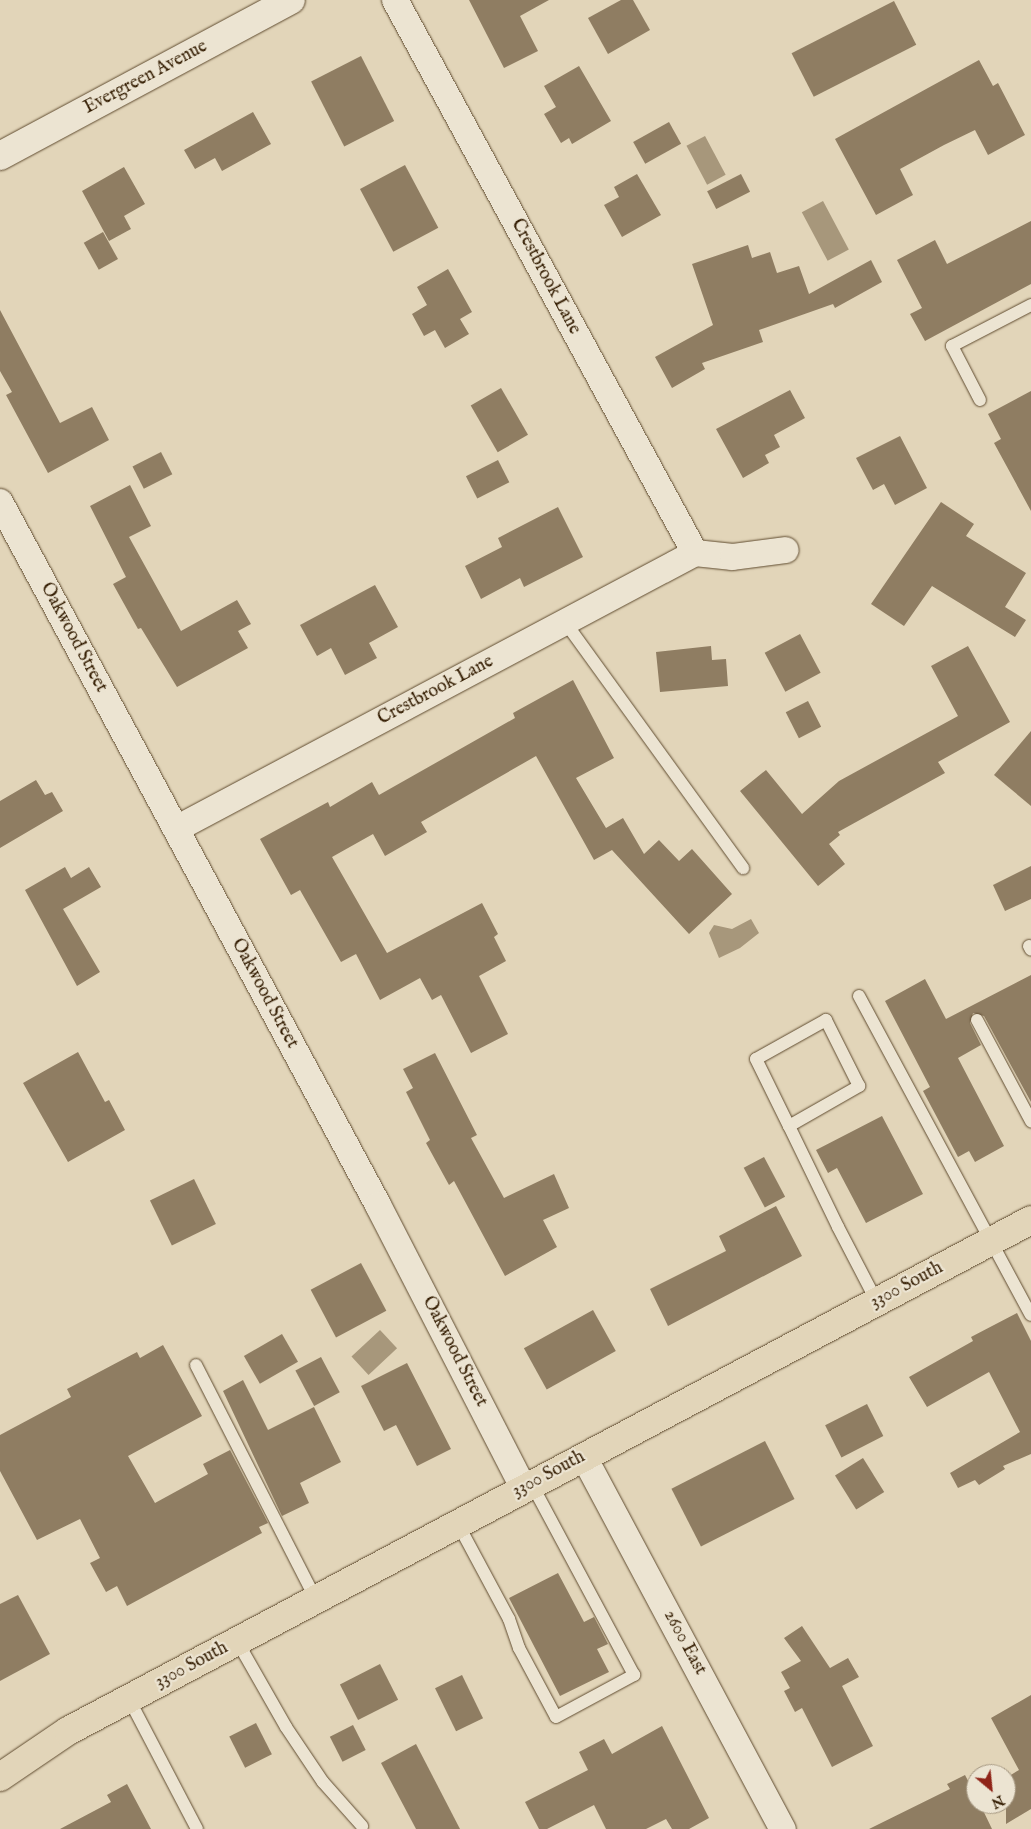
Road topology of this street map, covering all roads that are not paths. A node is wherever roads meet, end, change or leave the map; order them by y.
1 (291, 0) edge
2 (395, 0) edge
3 (0, 156) edge
4 (1031, 305) edge
5 (980, 400) dead end
6 (0, 502) edge
7 (786, 550) dead end
8 (694, 553) junction
9 (565, 622) junction
10 (176, 829) junction
11 (743, 868) dead end
12 (859, 996) dead end
13 (977, 1020) dead end
14 (1031, 1121) edge
15 (789, 1126) junction
16 (1031, 1220) edge
17 (992, 1241) junction
18 (877, 1302) junction
19 (1031, 1315) edge
20 (196, 1365) dead end
21 (584, 1457) junction
22 (528, 1487) junction
23 (458, 1524) junction
24 (316, 1599) junction
25 (237, 1641) junction
26 (129, 1699) junction
27 (68, 1731) junction
28 (0, 1755) edge
29 (0, 1777) edge
30 (362, 1826) dead end
31 (197, 1829) edge
32 (783, 1829) edge

1 - 3 street, Evergreen Avenue
2 - 8 street, Crestbrook Lane
4 - 5 lane
6 - 10 street, Oakwood Street
7 - 8 street
8 - 9 street, Crestbrook Lane
9 - 10 street, Crestbrook Lane
9 - 11 lane
10 - 22 street, Oakwood Street
12 - 17 lane
13 - 14 lane
15 - 15 lane
15 - 18 lane
16 - 17 main road, 3300 South
17 - 18 main road, 3300 South
17 - 19 lane
18 - 21 main road, 3300 South
20 - 24 lane
21 - 22 main road, 3300 South
21 - 32 street, 2600 East
22 - 23 main road, 3300 South
22 - 23 lane
23 - 24 main road, 3300 South
24 - 25 main road, 3300 South
25 - 26 main road, 3300 South
25 - 30 lane
26 - 27 main road, 3300 South
26 - 31 lane
27 - 28 main road, 3300 South
27 - 29 main road, 3300 South

